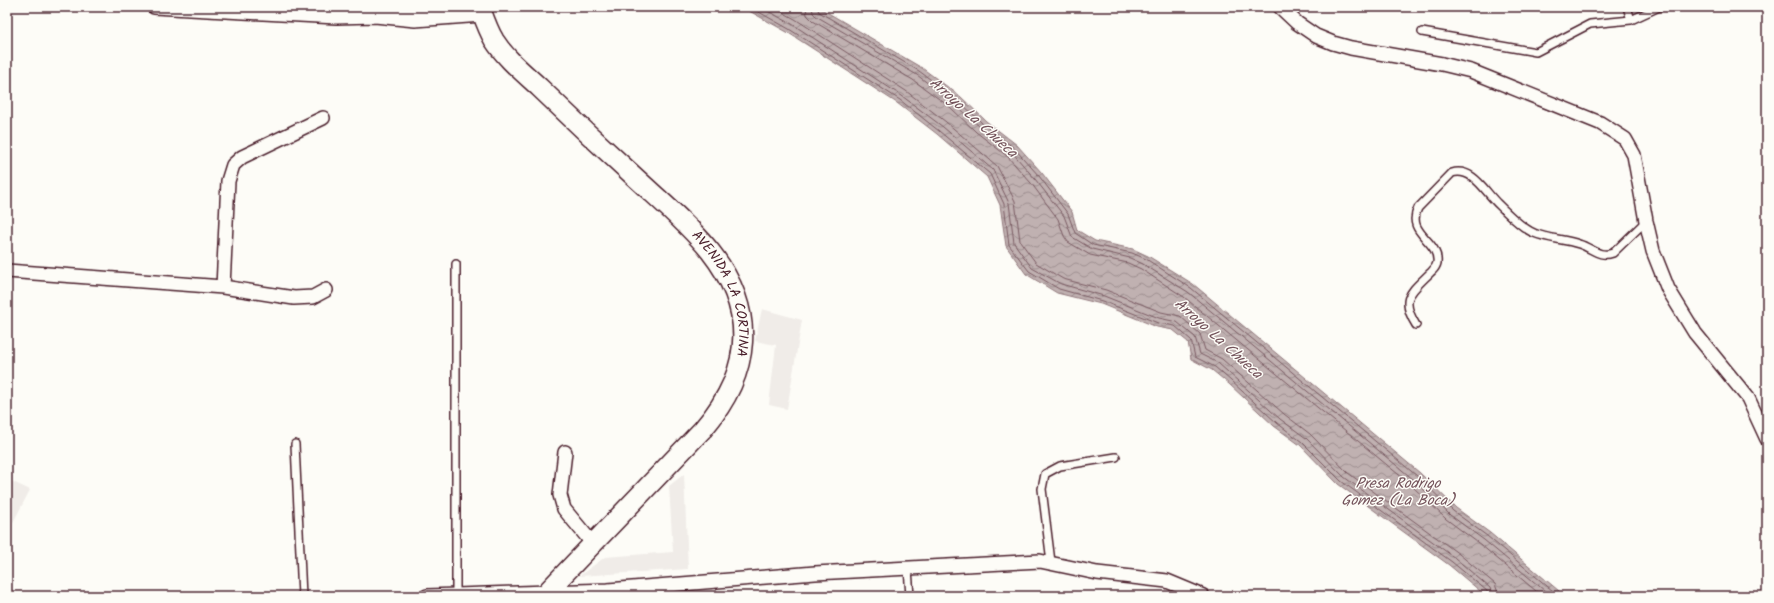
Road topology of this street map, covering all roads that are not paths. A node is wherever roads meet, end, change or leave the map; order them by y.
1 (154, 7) edge
2 (388, 7) edge
3 (464, 7) edge
4 (1280, 7) edge
5 (1627, 7) edge
6 (1659, 7) edge
7 (481, 11) edge
8 (1631, 20) junction
9 (1422, 32) dead end
10 (323, 118) dead end
11 (1646, 221) junction
12 (456, 264) dead end
13 (7, 271) edge
14 (223, 287) junction
15 (326, 290) dead end
16 (1416, 325) dead end
17 (1767, 439) edge
18 (295, 444) dead end
19 (565, 452) dead end
20 (1116, 457) dead end
21 (593, 544) junction
22 (1050, 562) junction
23 (908, 569) junction
24 (456, 594) junction
25 (545, 594) edge
26 (302, 596) edge
27 (427, 596) edge
28 (910, 596) edge
29 (1203, 596) edge

1 - 7 street
2 - 3 street
4 - 11 street
5 - 8 lane
6 - 8 lane
7 - 21 main road, AVENIDA LA CORTINA
8 - 9 lane
10 - 14 street
11 - 16 lane
11 - 17 street
12 - 24 lane
13 - 14 street
14 - 15 street
18 - 26 lane
19 - 21 street
20 - 22 lane
21 - 25 main road, AVENIDA LA CORTINA
22 - 23 street
22 - 29 street
23 - 25 street
23 - 28 lane
24 - 25 street
24 - 27 street

